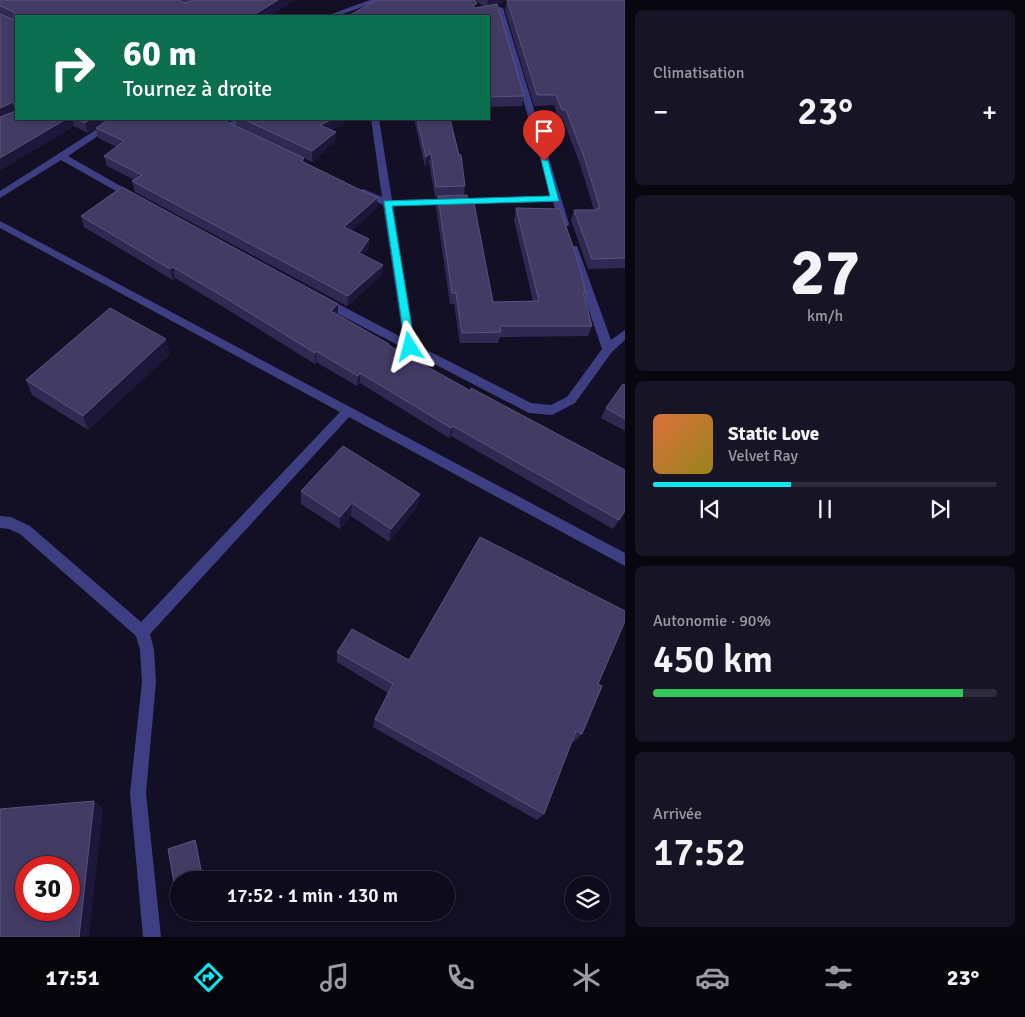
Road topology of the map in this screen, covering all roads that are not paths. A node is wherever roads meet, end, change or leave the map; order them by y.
1 (378, 0) edge
2 (499, 8) edge
3 (333, 15) edge
4 (118, 120) edge
5 (242, 120) edge
6 (375, 120) edge
7 (226, 127) edge
8 (61, 156) junction
9 (352, 186) edge
10 (0, 195) edge
11 (556, 199) junction
12 (144, 203) edge
13 (387, 203) junction
14 (0, 224) edge
15 (315, 296) edge
16 (625, 334) edge
17 (410, 347) junction
18 (608, 349) junction
19 (348, 411) junction
20 (0, 522) edge
21 (625, 560) edge
22 (142, 632) junction
23 (152, 937) edge

1 - 3 street
2 - 11 street
4 - 8 street
5 - 7 street
6 - 13 street
8 - 10 street
8 - 12 street
9 - 13 street
11 - 13 street
11 - 18 street
13 - 17 street
14 - 19 street
15 - 17 street
16 - 18 street
17 - 18 street
19 - 21 street
19 - 22 street
20 - 22 street
22 - 23 street

